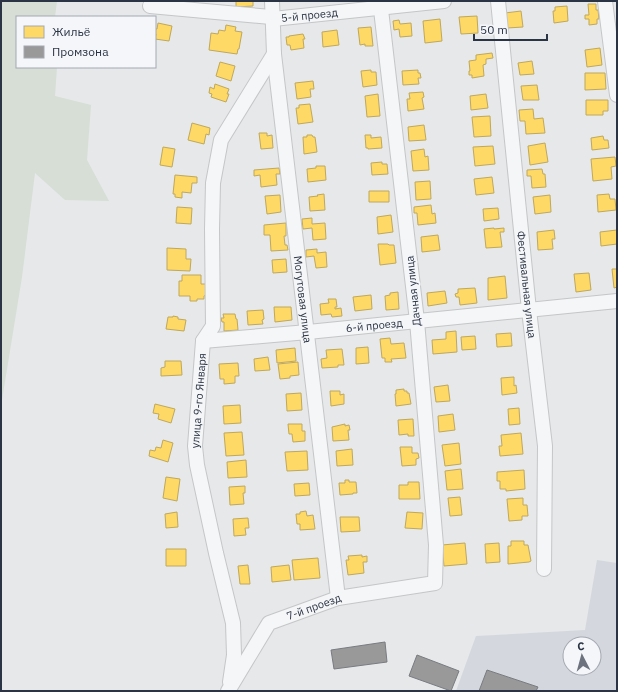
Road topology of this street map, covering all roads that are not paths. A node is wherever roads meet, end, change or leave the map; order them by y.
1 (272, 1) edge
2 (444, 1) edge
3 (498, 1) edge
4 (605, 1) edge
5 (380, 5) edge
6 (150, 6) dead end
7 (273, 19) junction
8 (274, 54) junction
9 (617, 95) edge
10 (617, 302) edge
11 (530, 310) junction
12 (417, 321) junction
13 (308, 332) junction
14 (203, 341) junction
15 (544, 569) dead end
16 (435, 583) joint
17 (338, 598) junction
18 (228, 690) edge

1 - 7 street, Могутовая улица
2 - 5 street, 5-й проезд
3 - 11 street, Фестивальная улица
4 - 9 street
5 - 7 street, 5-й проезд
5 - 12 street, Дачная улица
6 - 7 street, 5-й проезд
7 - 8 street, Могутовая улица
8 - 13 street, Могутовая улица
8 - 14 street, улица 9-го Января
10 - 11 street, 6-й проезд
11 - 12 street, 6-й проезд
11 - 15 street, Фестивальная улица
12 - 13 street, 6-й проезд
12 - 16 street, Дачная улица
13 - 14 street, 6-й проезд
13 - 17 street, Могутовая улица
14 - 18 street, улица 9-го Января
16 - 17 street, 7-й проезд
17 - 18 street, 7-й проезд

